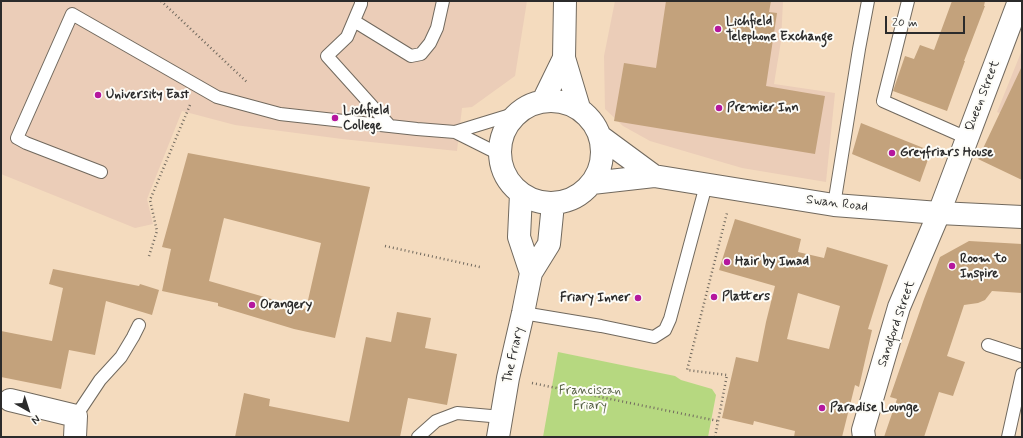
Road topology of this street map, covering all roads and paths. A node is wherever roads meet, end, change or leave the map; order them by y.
1 (162, 1) edge
2 (361, 1) edge
3 (443, 1) edge
4 (565, 1) edge
5 (868, 1) edge
6 (908, 1) edge
7 (1019, 1) edge
8 (354, 21) junction
9 (564, 58) junction
10 (198, 86) junction
11 (252, 87) dead end
12 (543, 101) junction
13 (579, 108) junction
14 (517, 113) junction
15 (390, 126) junction
16 (455, 132) junction
17 (601, 137) junction
18 (968, 138) junction
19 (499, 154) junction
20 (101, 172) dead end
21 (654, 176) junction
22 (592, 183) junction
23 (706, 185) junction
24 (733, 189) junction
25 (522, 194) junction
26 (553, 204) junction
27 (834, 205) junction
28 (939, 213) junction
29 (1022, 217) edge
30 (385, 246) dead end
31 (149, 256) dead end
32 (480, 267) dead end
33 (530, 273) junction
34 (523, 313) junction
35 (139, 325) dead end
36 (988, 345) dead end
37 (1022, 356) edge
38 (1022, 374) edge
39 (508, 378) junction
40 (10, 400) dead end
41 (718, 421) junction
42 (76, 427) edge
43 (500, 427) edge
44 (418, 437) edge
45 (714, 437) edge
46 (864, 437) edge
47 (1008, 437) edge

1 - 11 path
2 - 8 lane
3 - 8 lane
4 - 9 street
5 - 27 lane
6 - 18 lane
7 - 18 street, Queen Street
8 - 15 lane
9 - 12 street
9 - 13 street
10 - 15 lane
10 - 20 lane
10 - 31 path
12 - 13 street
12 - 14 street
13 - 17 street
14 - 16 lane
14 - 19 street
15 - 16 lane
16 - 19 lane
17 - 21 street, Swan Road
17 - 22 street
18 - 28 street, Queen Street
19 - 25 street
21 - 22 street, Swan Road
21 - 23 street, Swan Road
22 - 26 street
23 - 24 street, Swan Road
23 - 34 lane
24 - 27 street, Swan Road
24 - 41 path
25 - 26 street
25 - 33 street, The Friary
26 - 33 street, The Friary
27 - 28 street, Swan Road
28 - 29 street, Swan Road
28 - 46 street, Sandford Street
30 - 32 path
33 - 34 street, The Friary
34 - 39 street, The Friary
35 - 42 lane
36 - 37 lane
38 - 47 lane
39 - 41 path
39 - 43 street, The Friary
40 - 42 street
41 - 45 path
43 - 44 lane

